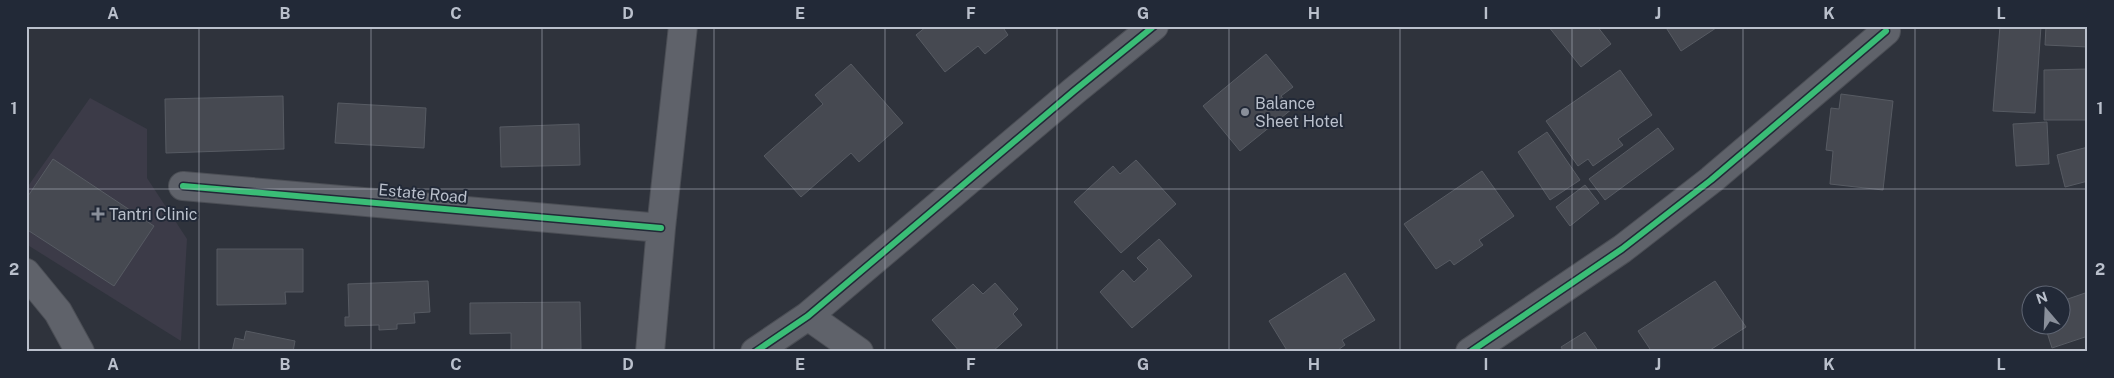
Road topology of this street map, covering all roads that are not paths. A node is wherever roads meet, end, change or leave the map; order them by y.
1 (683, 26) edge
2 (1154, 26) edge
3 (1886, 32) dead end
4 (183, 186) dead end
5 (661, 228) junction
6 (26, 273) edge
7 (808, 316) junction
8 (80, 352) edge
9 (650, 352) edge
10 (755, 352) edge
11 (859, 352) edge
12 (1470, 352) edge

1 - 5 street
2 - 7 street
3 - 12 street
4 - 5 street, Estate Road
5 - 9 street
6 - 8 street
7 - 10 street
7 - 11 street

